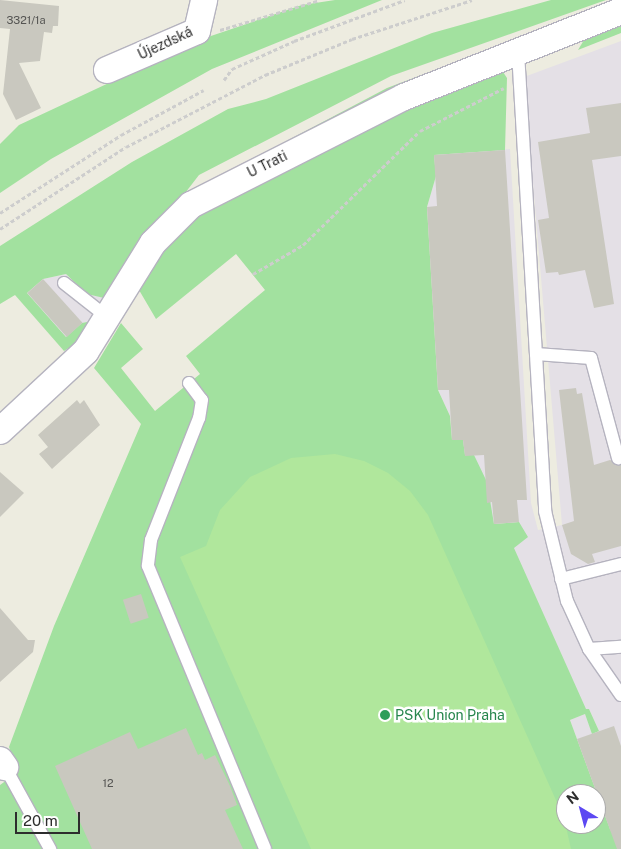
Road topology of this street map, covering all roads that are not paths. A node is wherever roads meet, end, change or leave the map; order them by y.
1 (204, 0) edge
2 (621, 11) edge
3 (518, 52) junction
4 (108, 70) dead end
5 (64, 283) dead end
6 (107, 317) junction
7 (536, 354) junction
8 (189, 383) dead end
9 (0, 431) edge
10 (618, 458) dead end
11 (621, 564) edge
12 (561, 579) junction
13 (621, 647) edge
14 (589, 649) junction
15 (621, 695) edge
16 (2, 764) edge
17 (50, 849) edge
18 (265, 849) edge

1 - 4 street, Újezdská
2 - 3 street, U Trati
3 - 6 street, U Trati
3 - 7 lane
5 - 6 lane
6 - 9 street, U Trati
7 - 10 lane
7 - 12 lane
8 - 18 lane
11 - 12 lane
12 - 14 lane
13 - 14 lane
14 - 15 lane
16 - 17 lane

